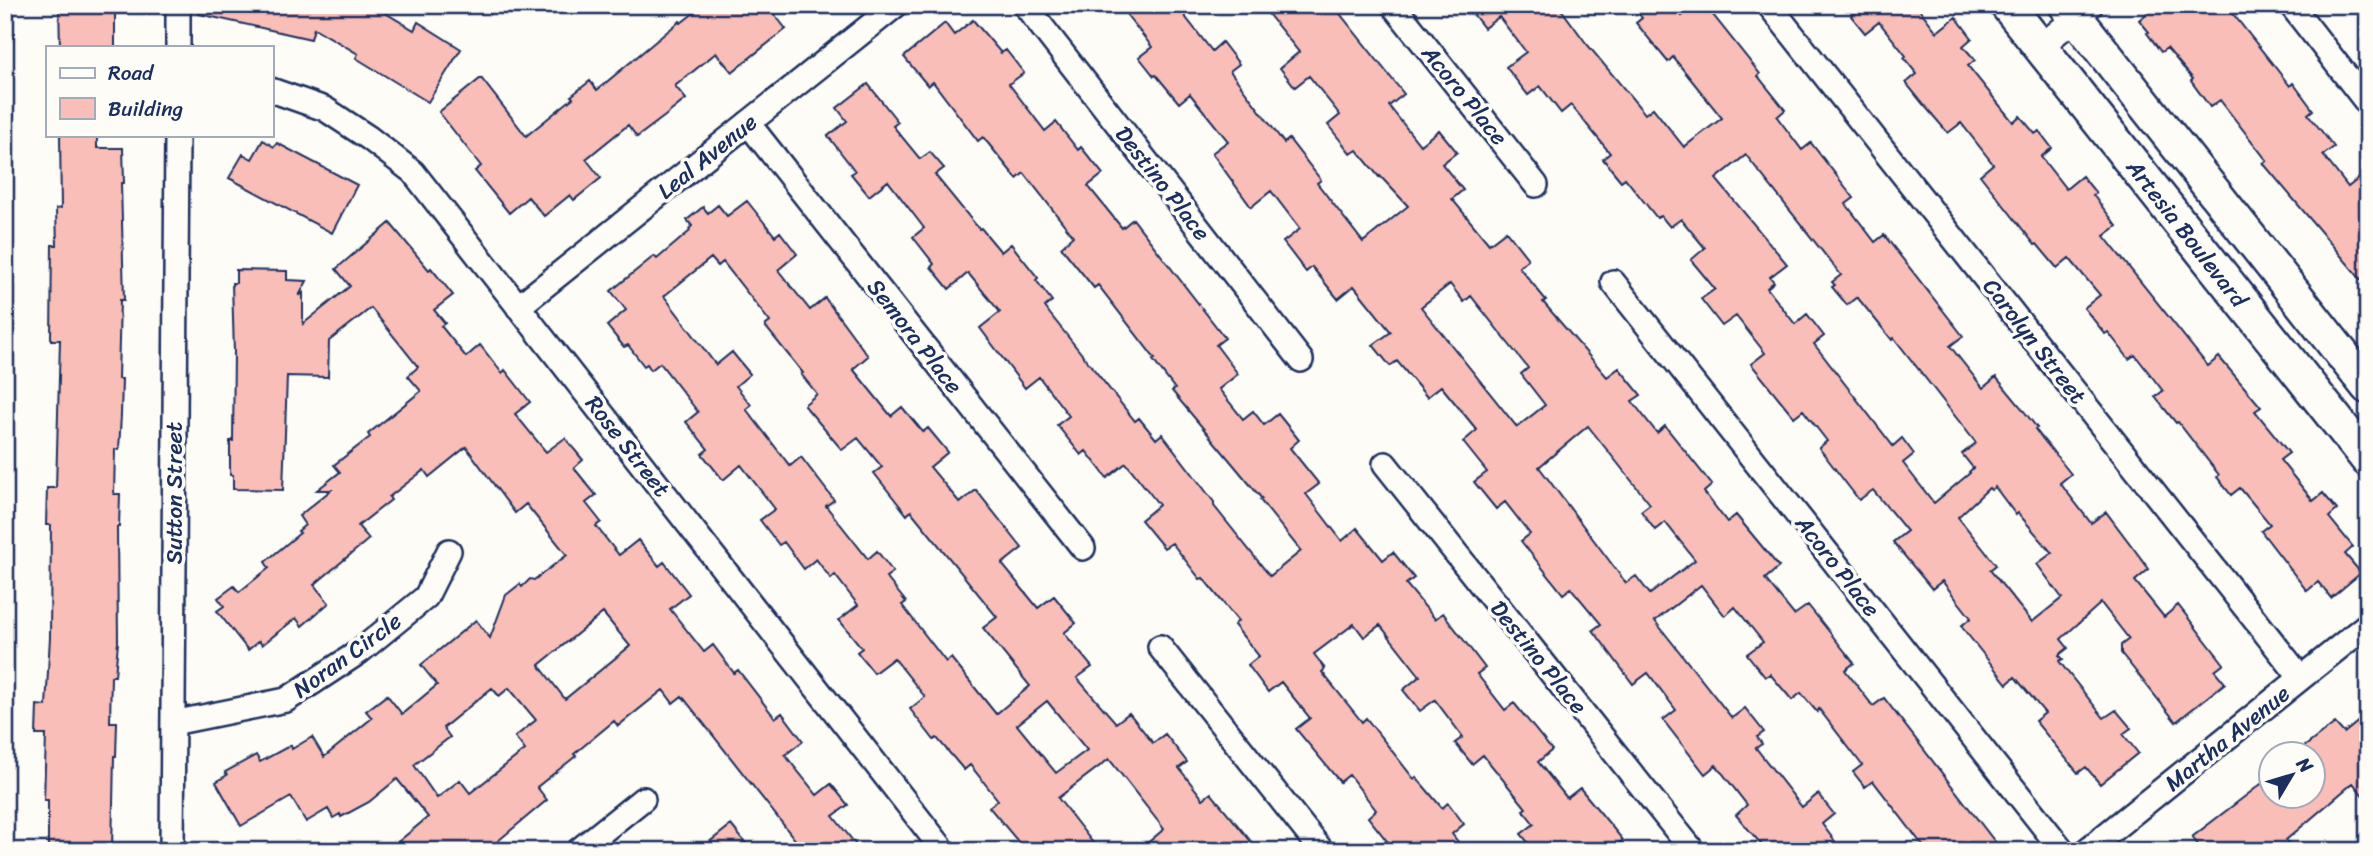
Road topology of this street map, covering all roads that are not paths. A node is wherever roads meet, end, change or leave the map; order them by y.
1 (178, 5) edge
2 (896, 5) edge
3 (1025, 5) edge
4 (1393, 5) edge
5 (1769, 5) edge
6 (2007, 5) edge
7 (2291, 5) edge
8 (2078, 9) edge
9 (178, 46) edge
10 (2040, 47) junction
11 (273, 91) edge
12 (2368, 104) edge
13 (748, 123) junction
14 (177, 136) edge
15 (1536, 185) dead end
16 (1613, 282) dead end
17 (518, 307) junction
18 (1301, 360) dead end
19 (2368, 387) edge
20 (2368, 460) edge
21 (1385, 464) dead end
22 (1083, 548) dead end
23 (449, 551) dead end
24 (2368, 624) edge
25 (1160, 648) dead end
26 (2301, 678) junction
27 (173, 723) junction
28 (643, 799) dead end
29 (172, 851) edge
30 (578, 851) edge
31 (944, 851) edge
32 (1322, 851) edge
33 (1693, 851) edge
34 (2063, 851) edge
35 (2086, 851) edge

1 - 9 street
2 - 13 street, Leal Avenue
3 - 18 street, Destino Place
4 - 15 street, Acoro Place
5 - 26 street, Carolyn Street
6 - 10 main road, Artesia Boulevard
7 - 12 street
8 - 10 street
8 - 19 main road, Artesia Boulevard
10 - 20 main road, Artesia Boulevard
11 - 17 street, Rose Street
13 - 17 street, Leal Avenue
13 - 22 street, Semora Place
14 - 27 street, Sutton Street
16 - 34 street, Acoro Place
17 - 31 street, Rose Street
21 - 33 street, Destino Place
23 - 27 street, Noran Circle
24 - 26 street, Martha Avenue
25 - 32 street
26 - 35 street, Martha Avenue
27 - 29 street, Sutton Street
28 - 30 street

